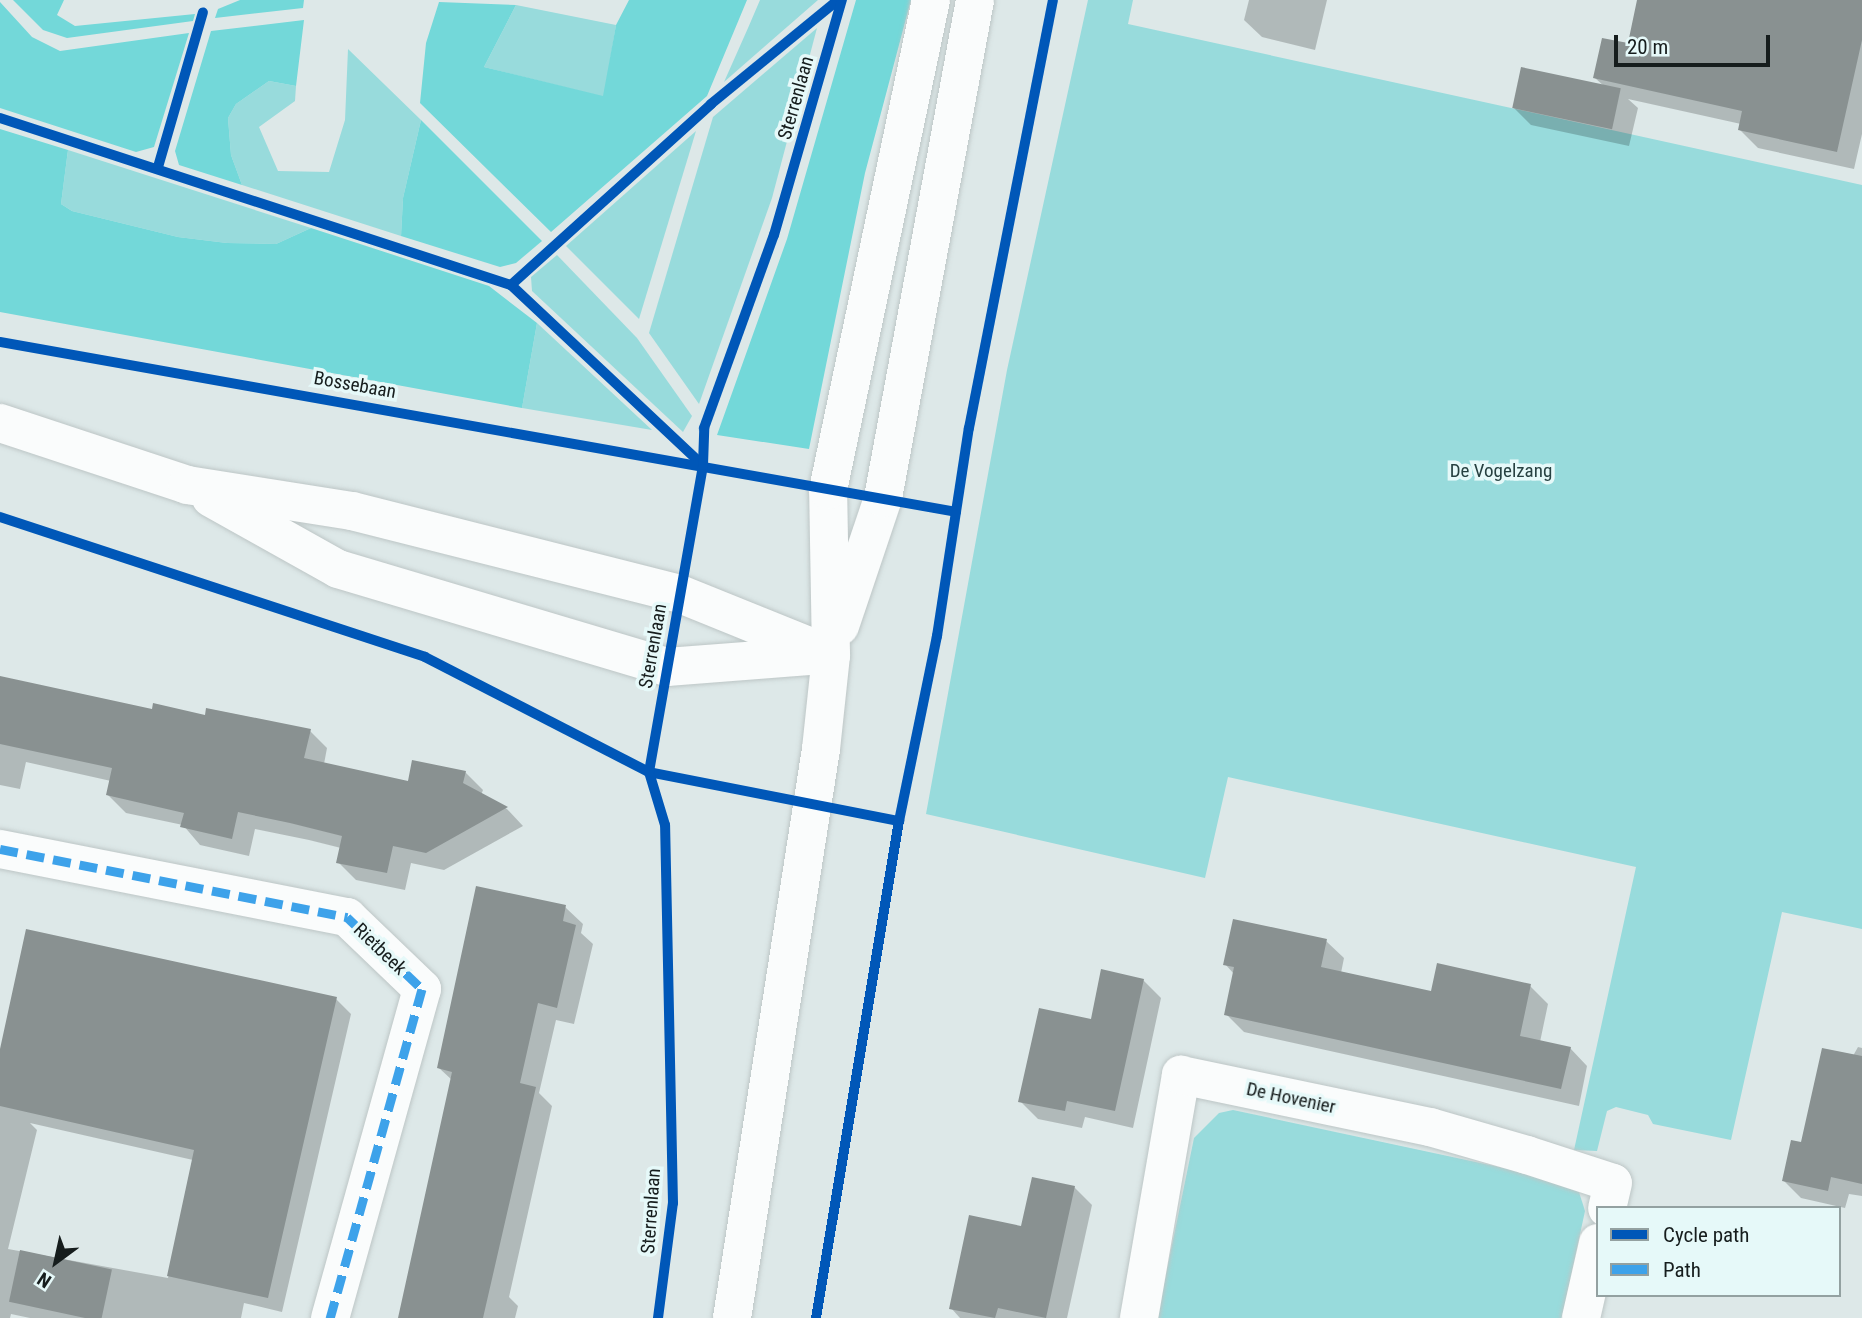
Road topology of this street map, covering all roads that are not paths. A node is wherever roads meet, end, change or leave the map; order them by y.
1 (931, 0) edge
2 (975, 0) edge
3 (0, 423) edge
4 (187, 485) junction
5 (831, 655) junction
6 (0, 849) edge
7 (1607, 1206) edge
8 (1596, 1252) edge
9 (330, 1318) edge
10 (732, 1318) edge
11 (1139, 1318) edge
12 (1581, 1318) edge

1 - 5 street
2 - 5 street
3 - 4 street
4 - 5 street
4 - 5 street
5 - 10 street
6 - 9 street, Rietbeek
7 - 11 street, De Hovenier
8 - 12 street

